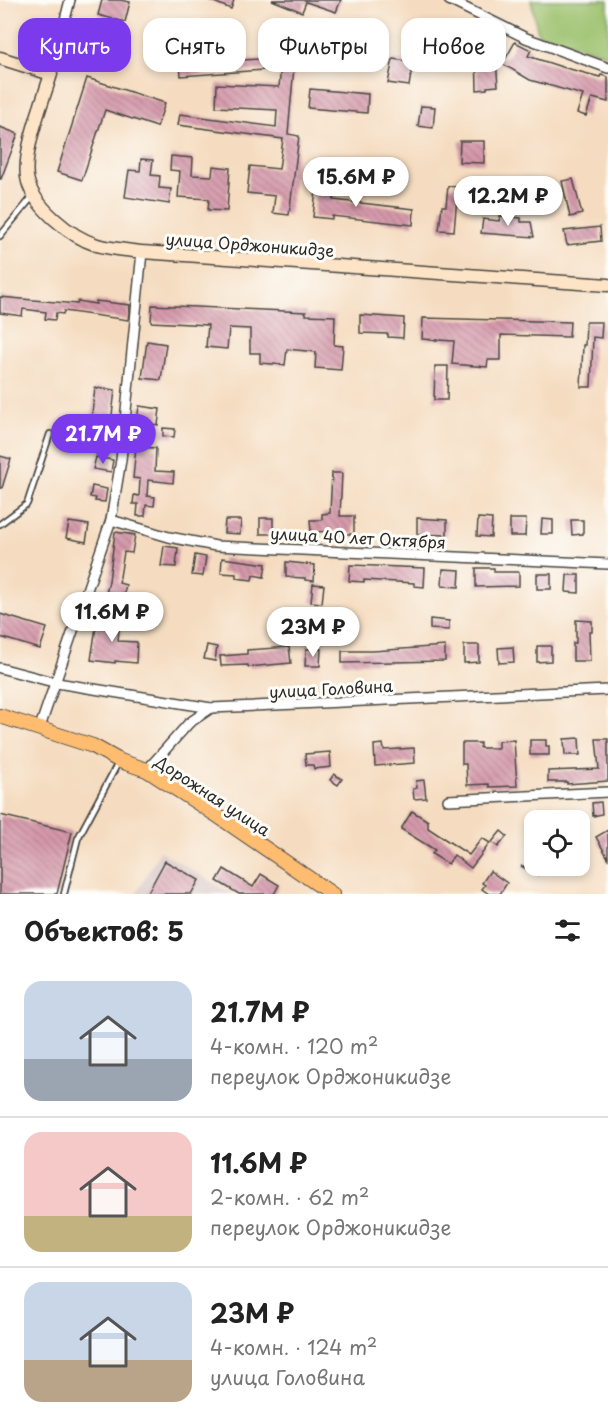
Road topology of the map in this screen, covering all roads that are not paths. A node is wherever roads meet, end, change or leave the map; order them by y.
1 (70, 0) edge
2 (449, 0) edge
3 (0, 58) edge
4 (608, 68) edge
5 (51, 74) junction
6 (33, 195) junction
7 (0, 236) edge
8 (142, 252) junction
9 (608, 285) edge
10 (50, 434) dead end
11 (111, 520) junction
12 (0, 524) edge
13 (608, 564) edge
14 (0, 668) edge
15 (57, 683) junction
16 (608, 690) edge
17 (211, 708) junction
18 (0, 716) edge
19 (40, 727) junction
20 (120, 761) junction
21 (147, 770) junction
22 (608, 792) edge
23 (448, 800) dead end
24 (64, 894) edge
25 (332, 894) edge

1 - 5 street
2 - 4 street
3 - 5 main road
5 - 6 main road, улица Орджоникидзе
6 - 7 lane
6 - 8 main road, улица Орджоникидзе
8 - 9 main road, улица Орджоникидзе
8 - 11 street
10 - 12 lane
11 - 13 street, улица 40 лет Октября
11 - 15 street
14 - 15 street, улица Головина
15 - 17 street, улица Головина
15 - 19 street
16 - 17 street, улица Головина
17 - 21 street
18 - 19 main road, Дорожная улица
19 - 20 main road, Дорожная улица
20 - 21 main road, Дорожная улица
20 - 24 lane
21 - 25 main road, Дорожная улица
22 - 23 street

